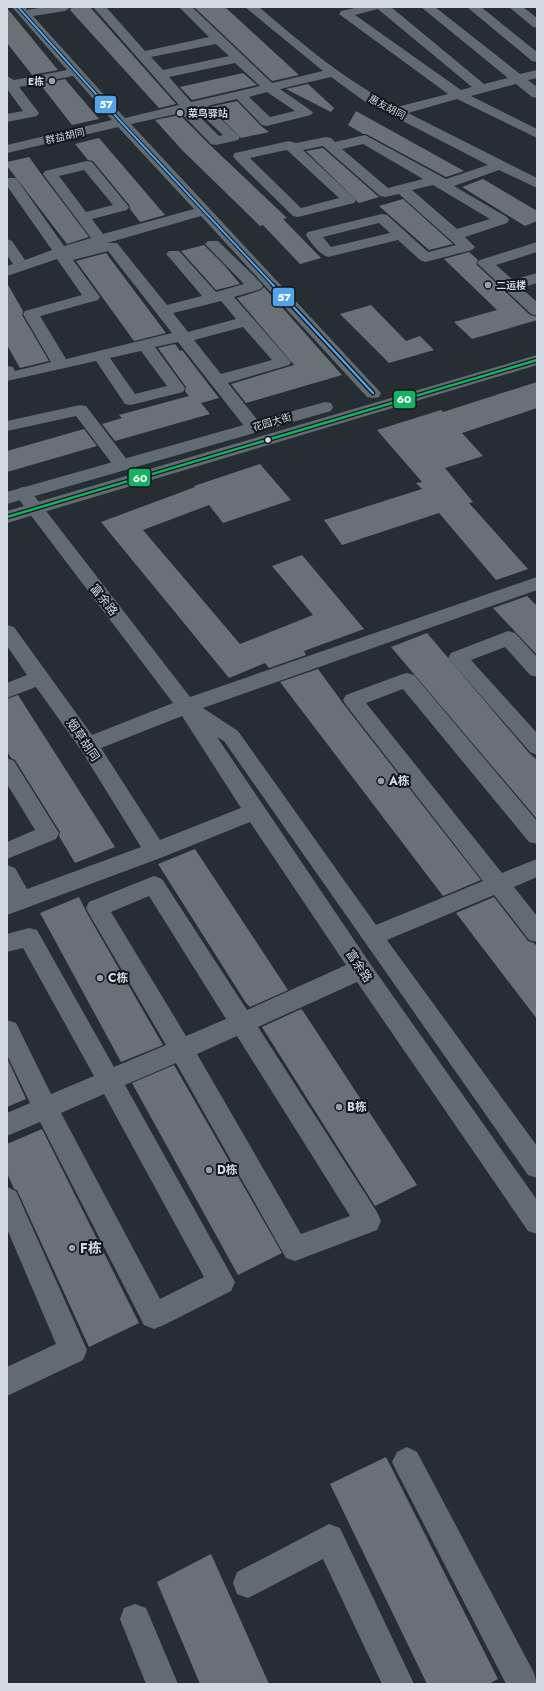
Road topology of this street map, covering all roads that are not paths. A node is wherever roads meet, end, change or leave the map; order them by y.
1 (65, 7) edge
2 (99, 7) edge
3 (185, 7) edge
4 (267, 7) edge
5 (374, 7) edge
6 (383, 7) edge
7 (427, 7) edge
8 (473, 7) edge
9 (515, 7) edge
10 (252, 8) edge
11 (22, 11) edge
12 (537, 24) edge
13 (219, 39) junction
14 (142, 56) junction
15 (239, 58) junction
16 (537, 58) edge
17 (76, 72) junction
18 (332, 73) junction
19 (537, 74) edge
20 (160, 75) junction
21 (518, 79) junction
22 (8, 83) edge
23 (268, 87) junction
24 (482, 89) junction
25 (240, 94) junction
26 (537, 94) edge
27 (459, 95) junction
28 (190, 107) junction
29 (395, 112) junction
30 (7, 118) edge
31 (122, 123) junction
32 (537, 134) edge
33 (60, 137) junction
34 (332, 147) junction
35 (293, 148) junction
36 (7, 149) edge
37 (84, 166) junction
38 (498, 166) junction
39 (7, 182) edge
40 (537, 184) edge
41 (445, 185) junction
42 (402, 189) junction
43 (418, 202) junction
44 (204, 211) junction
45 (84, 217) junction
46 (401, 235) junction
47 (455, 235) junction
48 (100, 240) junction
49 (7, 244) edge
50 (213, 244) dead end
51 (537, 247) edge
52 (61, 252) junction
53 (174, 254) dead end
54 (22, 266) junction
55 (7, 271) edge
56 (537, 278) edge
57 (509, 286) junction
58 (218, 296) junction
59 (162, 311) junction
60 (537, 311) edge
61 (246, 321) junction
62 (182, 337) junction
63 (144, 344) junction
64 (537, 344) edge
65 (100, 355) junction
66 (537, 360) edge
67 (61, 365) junction
68 (7, 371) edge
69 (217, 381) junction
70 (373, 393) junction
71 (7, 426) edge
72 (254, 427) junction
73 (122, 465) junction
74 (15, 496) edge
75 (34, 509) junction
76 (7, 517) edge
77 (537, 583) edge
78 (7, 632) edge
79 (537, 670) edge
80 (40, 678) junction
81 (7, 691) edge
82 (186, 706) junction
83 (88, 745) junction
84 (537, 747) edge
85 (7, 766) edge
86 (254, 810) junction
87 (537, 836) edge
88 (7, 850) edge
89 (155, 851) junction
90 (537, 868) edge
91 (7, 874) edge
92 (498, 884) junction
93 (14, 903) edge
94 (537, 933) edge
95 (372, 937) junction
96 (7, 943) edge
97 (361, 969) junction
98 (242, 1023) junction
99 (7, 1030) edge
100 (182, 1049) junction
101 (110, 1080) junction
102 (45, 1108) junction
103 (7, 1125) edge
104 (537, 1167) edge
105 (7, 1200) edge
106 (537, 1222) edge
107 (7, 1382) edge
108 (407, 1462) dead end
109 (248, 1583) dead end
110 (135, 1619) dead end
111 (162, 1684) edge
112 (398, 1684) edge
113 (523, 1684) edge

1 - 11 street
2 - 14 street
3 - 13 street
4 - 10 street
5 - 27 street
6 - 24 street
7 - 21 street
8 - 16 street
9 - 12 street
10 - 18 street, 惠友胡同
11 - 17 street
13 - 14 street
13 - 15 street
14 - 20 street
15 - 20 street
15 - 23 street
17 - 22 street
17 - 31 street
18 - 23 street, 群益胡同
18 - 29 street, 惠友胡同
19 - 21 street
20 - 28 street
21 - 24 street
21 - 26 street
22 - 30 street
23 - 25 street, 群益胡同
23 - 25 street
24 - 27 street
25 - 28 street, 群益胡同
27 - 29 street
27 - 32 street
28 - 31 street, 群益胡同
29 - 38 street, 惠友胡同
31 - 33 street, 群益胡同
31 - 44 street
33 - 36 street, 群益胡同
33 - 37 street
34 - 35 street
34 - 41 street
34 - 42 street
35 - 35 street
37 - 45 street
37 - 45 street
38 - 40 street, 惠友胡同
38 - 41 street
39 - 52 street
41 - 42 street
41 - 43 street
41 - 47 street
42 - 43 street
43 - 47 street
44 - 48 street
44 - 70 street
45 - 48 street
46 - 46 street
46 - 47 street
48 - 52 street
49 - 54 street
50 - 58 street
51 - 57 street
52 - 54 street
53 - 58 street
54 - 55 street
56 - 57 street
57 - 60 street
58 - 59 street
58 - 61 street
59 - 62 street
59 - 67 street
61 - 62 street
61 - 69 street
62 - 63 street
62 - 69 street
63 - 65 street
63 - 65 street
64 - 70 main road, 花园大街
65 - 67 street
66 - 75 main road, 花园大街
67 - 68 street
69 - 72 street
70 - 72 main road, 花园大街
71 - 73 street
72 - 73 main road, 花园大街
73 - 74 main road, 花园大街
74 - 75 street, 富余路
75 - 76 main road, 花园大街
75 - 82 street, 富余路
77 - 82 street
78 - 80 street, 烟草胡同
79 - 84 street
80 - 81 street
80 - 83 street, 烟草胡同
82 - 83 street
82 - 86 street, 富余路
82 - 95 street, 富余路
83 - 89 street, 烟草胡同
85 - 88 street
86 - 89 street
86 - 97 street, 富余路
87 - 92 street
89 - 93 street
90 - 92 street
91 - 93 street
92 - 94 street
92 - 95 street
95 - 104 street, 富余路
96 - 101 street
97 - 98 street
97 - 106 street, 富余路
98 - 100 street
98 - 100 street
98 - 100 street
99 - 102 street
100 - 101 street
101 - 102 street
101 - 102 street
102 - 103 street
105 - 107 street
108 - 113 street
109 - 112 street
110 - 111 street

